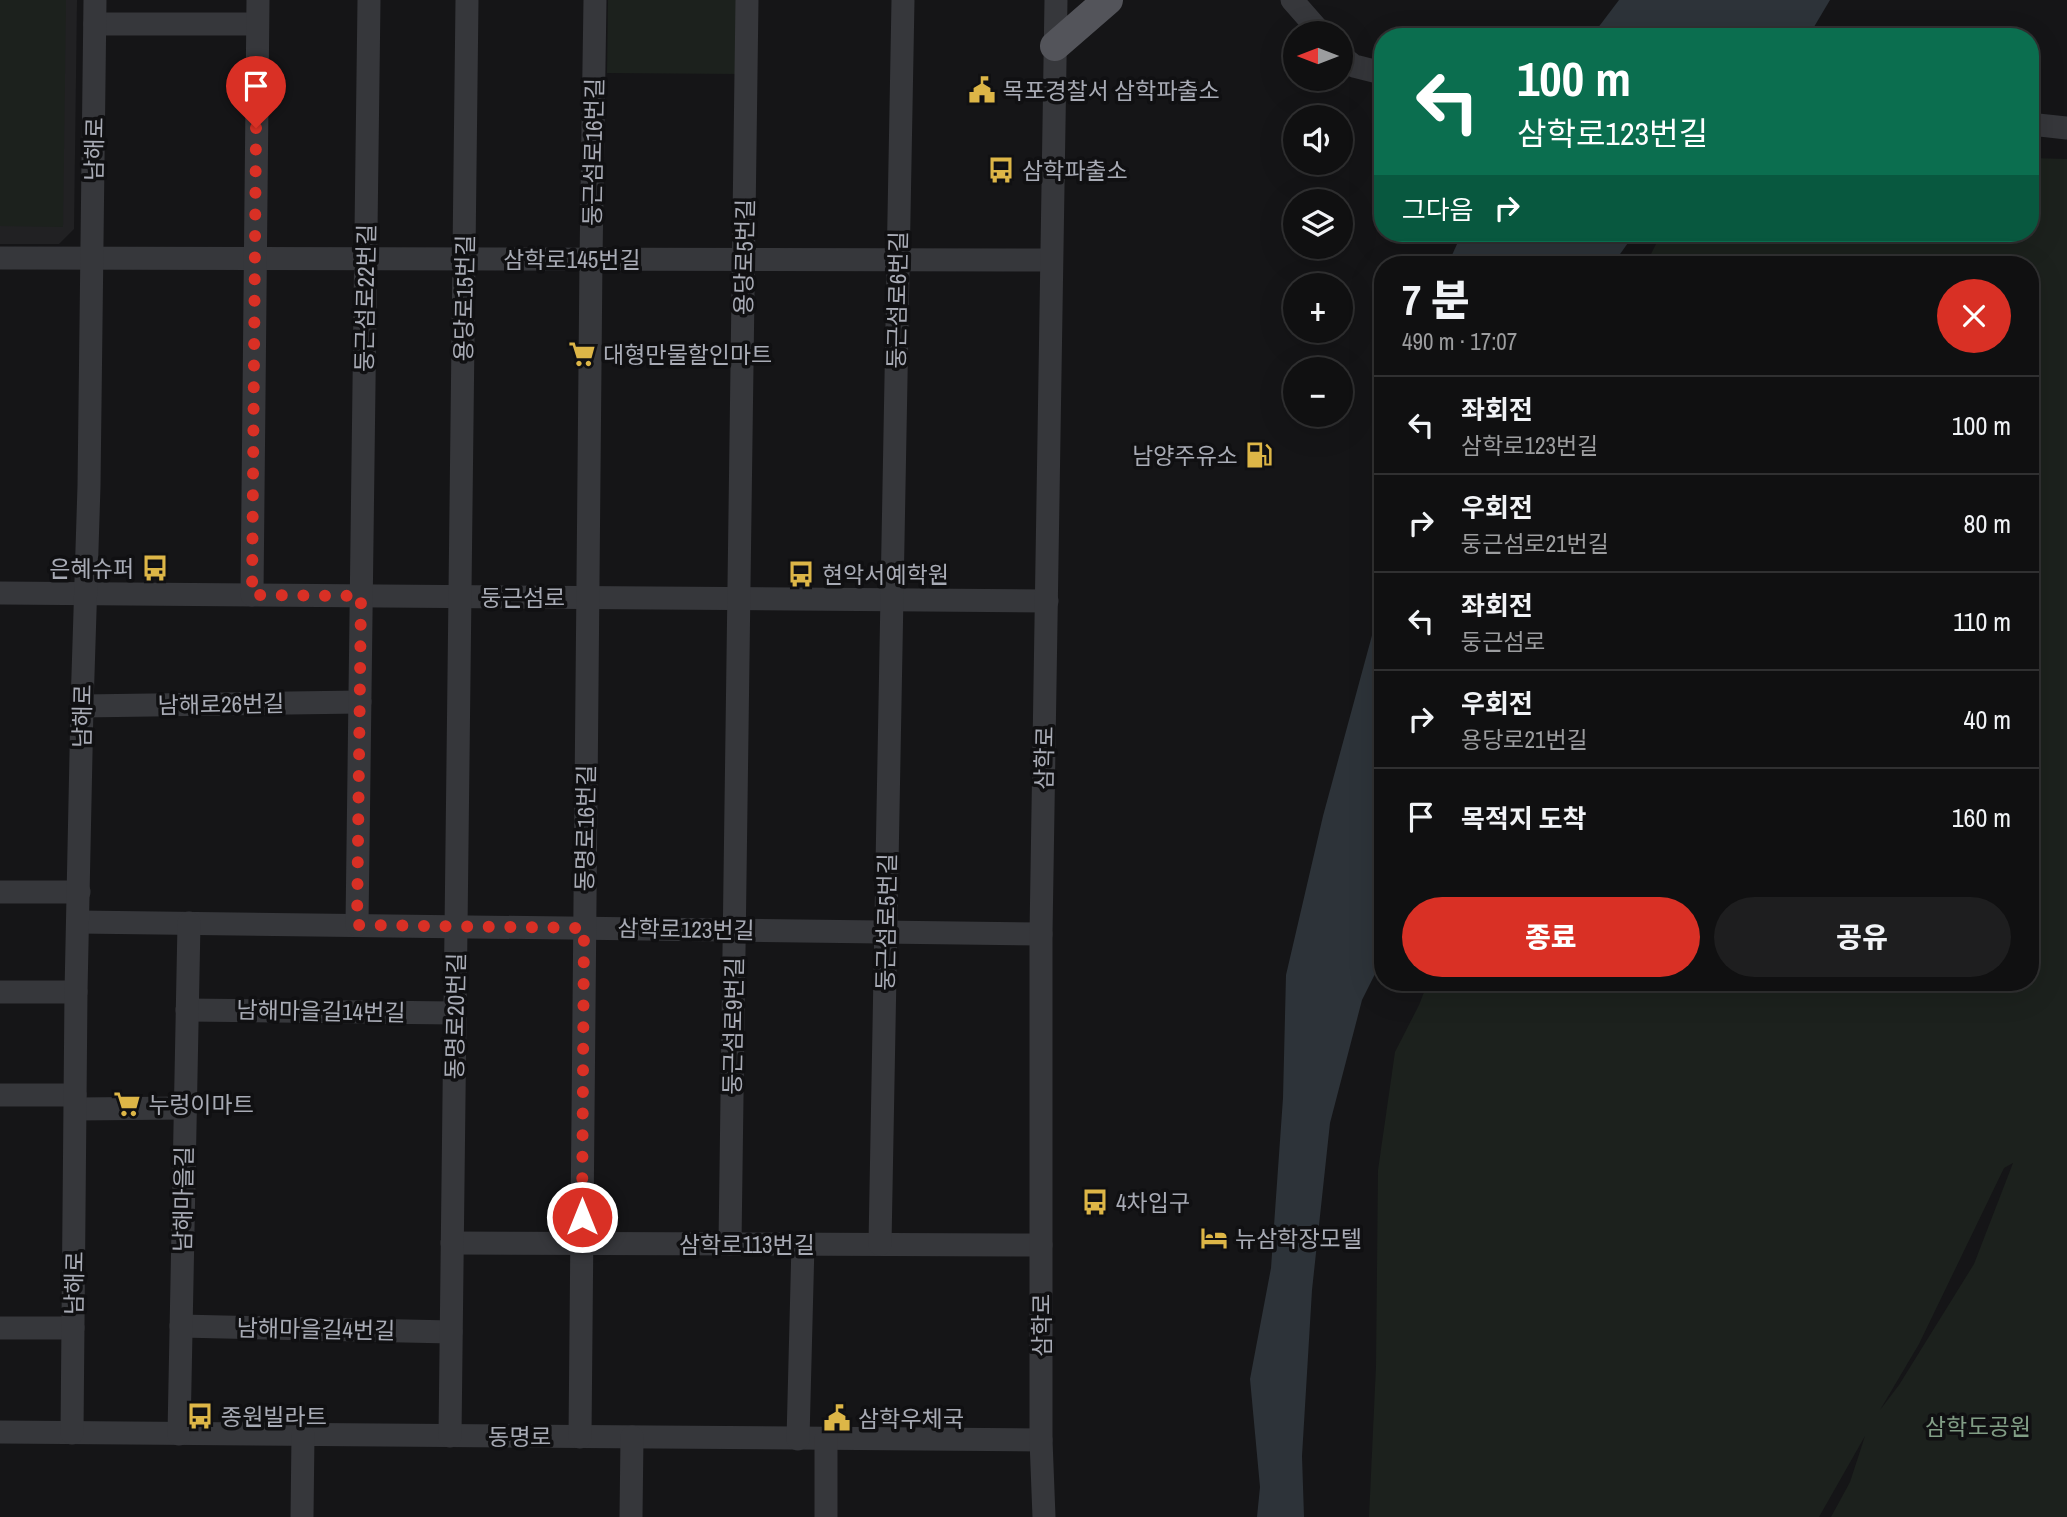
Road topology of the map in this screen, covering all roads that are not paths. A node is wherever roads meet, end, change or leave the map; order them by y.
1 (95, 0) edge
2 (258, 0) edge
3 (369, 0) edge
4 (467, 0) edge
5 (595, 0) edge
6 (747, 0) edge
7 (903, 0) edge
8 (1056, 0) edge
9 (1108, 0) edge
10 (1292, 0) edge
11 (1310, 21) edge
12 (95, 24) junction
13 (257, 24) junction
14 (1055, 46) junction
15 (1353, 65) edge
16 (1374, 72) edge
17 (2039, 125) edge
18 (2067, 128) edge
19 (0, 258) edge
20 (93, 258) junction
21 (255, 258) junction
22 (365, 258) junction
23 (464, 259) junction
24 (591, 259) junction
25 (744, 259) junction
26 (898, 260) junction
27 (1051, 260) junction
28 (0, 593) edge
29 (85, 594) junction
30 (252, 595) junction
31 (361, 596) junction
32 (460, 597) junction
33 (587, 598) junction
34 (739, 599) junction
35 (892, 600) junction
36 (1047, 601) junction
37 (360, 702) junction
38 (82, 706) junction
39 (0, 892) edge
40 (79, 892) junction
41 (78, 922) junction
42 (189, 923) junction
43 (357, 925) junction
44 (456, 927) junction
45 (584, 928) junction
46 (734, 930) junction
47 (886, 932) junction
48 (1041, 934) junction
49 (0, 992) edge
50 (76, 992) junction
51 (187, 1010) junction
52 (455, 1013) junction
53 (0, 1095) edge
54 (75, 1102) junction
55 (185, 1108) junction
56 (452, 1243) junction
57 (582, 1244) junction
58 (730, 1244) junction
59 (803, 1244) junction
60 (880, 1244) junction
61 (1041, 1245) junction
62 (181, 1326) junction
63 (0, 1328) edge
64 (73, 1328) junction
65 (451, 1332) junction
66 (0, 1432) edge
67 (72, 1433) junction
68 (179, 1433) junction
69 (303, 1435) junction
70 (450, 1436) junction
71 (580, 1437) junction
72 (632, 1437) junction
73 (798, 1439) junction
74 (826, 1439) junction
75 (1041, 1440) junction
76 (302, 1517) edge
77 (631, 1517) edge
78 (826, 1517) edge
79 (1044, 1517) edge

1 - 12 street, 남해로
2 - 13 street
3 - 22 street, 둥근섬로22번길
4 - 23 street, 용당로15번길
5 - 24 street, 둥근섬로16번길
6 - 25 street, 용당로5번길
7 - 26 street, 둥근섬로6번길
8 - 14 street, 삼학로
9 - 14 main road
10 - 11 street
12 - 13 street
12 - 20 street, 남해로
13 - 21 street
14 - 27 street, 삼학로
15 - 16 street
17 - 18 street
19 - 20 street, 삼학로145번길
20 - 21 street, 삼학로145번길
20 - 29 street, 남해로
21 - 22 street, 삼학로145번길
21 - 30 street
22 - 23 street, 삼학로145번길
22 - 31 street, 둥근섬로22번길
23 - 24 street, 삼학로145번길
23 - 32 street, 용당로15번길
24 - 25 street, 삼학로145번길
24 - 33 street, 둥근섬로16번길
25 - 26 street, 삼학로145번길
25 - 34 street, 용당로5번길
26 - 27 street, 삼학로145번길
26 - 35 street, 둥근섬로6번길
27 - 36 street, 삼학로
28 - 29 street, 둥근섬로
29 - 30 street, 둥근섬로
29 - 38 street, 남해로
30 - 31 street, 둥근섬로
31 - 32 street, 둥근섬로
31 - 37 street, 둥근섬로22번길
32 - 33 street, 둥근섬로
32 - 44 street, 동명로20번길
33 - 34 street, 둥근섬로
33 - 45 street, 동명로16번길
34 - 35 street, 둥근섬로
34 - 46 street, 둥근섬로9번길
35 - 36 street, 둥근섬로
35 - 47 street, 둥근섬로5번길
36 - 48 street, 삼학로
37 - 38 street, 남해로26번길
37 - 43 street, 둥근섬로22번길
38 - 40 street, 남해로
39 - 40 street
40 - 41 street, 남해로
41 - 42 street, 삼학로123번길
41 - 50 street, 남해로
42 - 43 street, 삼학로123번길
42 - 51 street, 남해마을길
43 - 44 street, 삼학로123번길
44 - 45 street, 삼학로123번길
44 - 52 street, 동명로20번길
45 - 46 street, 삼학로123번길
45 - 57 street, 동명로16번길
46 - 47 street, 삼학로123번길
46 - 58 street, 둥근섬로9번길
47 - 48 street, 삼학로123번길
47 - 60 street, 둥근섬로5번길
48 - 61 street, 삼학로
49 - 50 street
50 - 54 street, 남해로
51 - 52 street, 남해마을길14번길
51 - 55 street, 남해마을길
52 - 56 street, 동명로20번길
53 - 54 street
54 - 55 street
54 - 64 street, 남해로
55 - 62 street, 남해마을길
56 - 57 street, 삼학로113번길
56 - 65 street, 동명로20번길
57 - 58 street, 삼학로113번길
57 - 71 street, 동명로16번길
58 - 59 street, 삼학로113번길
59 - 60 street, 삼학로113번길
59 - 73 street
60 - 61 street, 삼학로113번길
61 - 75 street, 삼학로
62 - 65 street, 남해마을길4번길
62 - 68 street, 남해마을길
63 - 64 street
64 - 67 street, 남해로
65 - 70 street, 동명로20번길
66 - 67 street, 동명로
67 - 68 street, 동명로
68 - 69 street, 동명로
69 - 70 street, 동명로
69 - 76 street
70 - 71 street, 동명로
71 - 72 street, 동명로
72 - 73 street, 동명로
72 - 77 street
73 - 74 street, 동명로
74 - 75 street, 동명로
74 - 78 street
75 - 79 street, 삼학로

